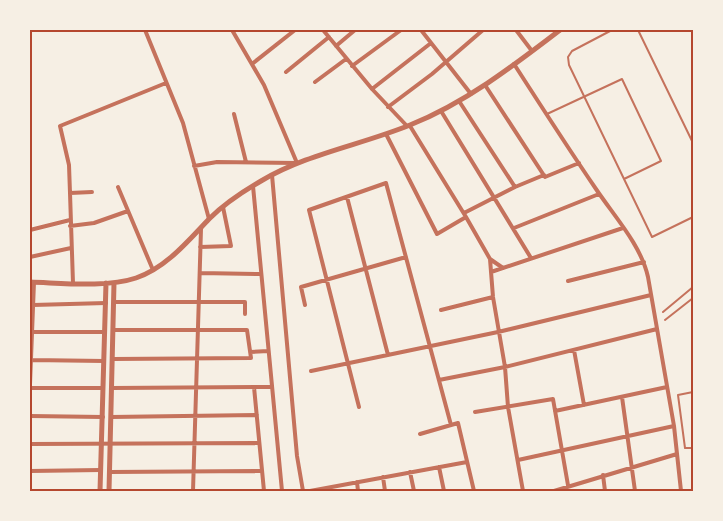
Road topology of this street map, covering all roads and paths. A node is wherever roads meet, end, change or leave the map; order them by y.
1 (145, 30) edge
2 (232, 30) edge
3 (295, 30) edge
4 (323, 30) edge
5 (355, 30) edge
6 (401, 30) edge
7 (421, 30) edge
8 (483, 30) edge
9 (516, 30) edge
10 (560, 30) edge
11 (612, 30) edge
12 (638, 30) edge
13 (329, 37) junction
14 (431, 42) junction
15 (336, 46) junction
16 (532, 51) junction
17 (346, 59) junction
18 (446, 62) junction
19 (252, 64) junction
20 (514, 64) junction
21 (352, 66) junction
22 (286, 72) dead end
23 (166, 82) junction
24 (315, 82) dead end
25 (485, 85) junction
26 (372, 89) junction
27 (471, 94) junction
28 (585, 96) junction
29 (459, 101) junction
30 (388, 107) junction
31 (441, 111) junction
32 (234, 114) dead end
33 (547, 114) junction
34 (408, 126) junction
35 (386, 134) junction
36 (693, 143) edge
37 (246, 162) junction
38 (297, 163) junction
39 (579, 163) junction
40 (194, 166) junction
41 (272, 174) junction
42 (544, 176) junction
43 (624, 179) junction
44 (253, 186) junction
45 (118, 187) dead end
46 (515, 187) junction
47 (70, 192) junction
48 (92, 192) dead end
49 (600, 194) junction
50 (346, 197) junction
51 (495, 197) junction
52 (223, 207) junction
53 (128, 212) junction
54 (465, 215) junction
55 (693, 217) edge
56 (209, 219) junction
57 (70, 220) junction
58 (70, 226) junction
59 (514, 228) junction
60 (623, 228) junction
61 (201, 229) junction
62 (30, 230) edge
63 (200, 247) junction
64 (71, 248) junction
65 (30, 257) edge
66 (406, 257) junction
67 (531, 258) junction
68 (490, 259) junction
69 (644, 262) junction
70 (365, 268) junction
71 (503, 268) junction
72 (153, 270) junction
73 (491, 272) junction
74 (200, 273) junction
75 (261, 274) junction
76 (326, 280) junction
77 (568, 281) dead end
78 (32, 282) edge
79 (73, 283) junction
80 (106, 283) junction
81 (114, 283) junction
82 (693, 287) edge
83 (651, 294) junction
84 (493, 297) junction
85 (693, 298) edge
86 (114, 302) junction
87 (199, 302) junction
88 (106, 303) junction
89 (33, 305) junction
90 (305, 305) dead end
91 (441, 310) dead end
92 (663, 312) dead end
93 (245, 314) dead end
94 (31, 317) edge
95 (665, 320) dead end
96 (198, 329) junction
97 (657, 329) junction
98 (113, 330) junction
99 (32, 332) junction
100 (105, 332) junction
101 (498, 332) junction
102 (31, 346) edge
103 (574, 350) junction
104 (268, 351) junction
105 (250, 352) junction
106 (388, 355) junction
107 (197, 359) junction
108 (31, 360) edge
109 (112, 360) junction
110 (104, 361) junction
111 (348, 364) junction
112 (505, 367) junction
113 (310, 371) dead end
114 (30, 374) edge
115 (439, 380) junction
116 (30, 384) edge
117 (254, 387) junction
118 (272, 387) junction
119 (667, 387) junction
120 (30, 388) edge
121 (103, 388) junction
122 (112, 388) junction
123 (196, 388) junction
124 (693, 392) edge
125 (622, 397) junction
126 (584, 405) junction
127 (508, 406) junction
128 (359, 407) dead end
129 (555, 411) junction
130 (475, 412) dead end
131 (257, 415) junction
132 (30, 416) edge
133 (196, 416) junction
134 (103, 417) junction
135 (111, 417) junction
136 (451, 425) junction
137 (674, 426) junction
138 (420, 434) dead end
139 (628, 436) junction
140 (195, 443) junction
141 (259, 443) junction
142 (30, 444) edge
143 (102, 444) junction
144 (111, 444) junction
145 (693, 448) edge
146 (562, 450) junction
147 (677, 454) junction
148 (518, 460) junction
149 (467, 462) junction
150 (632, 466) junction
151 (439, 467) junction
152 (101, 470) junction
153 (30, 471) edge
154 (262, 471) junction
155 (110, 472) junction
156 (194, 472) junction
157 (410, 472) junction
158 (603, 475) junction
159 (383, 478) junction
160 (357, 482) junction
161 (332, 489) edge
162 (569, 489) edge
163 (100, 491) edge
164 (109, 491) edge
165 (193, 491) edge
166 (264, 491) edge
167 (282, 491) edge
168 (303, 491) edge
169 (310, 491) edge
170 (358, 491) edge
171 (385, 491) edge
172 (414, 491) edge
173 (444, 491) edge
174 (474, 491) edge
175 (523, 491) edge
176 (554, 491) edge
177 (605, 491) edge
178 (635, 491) edge
179 (681, 491) edge

1 - 23 street
2 - 19 street
3 - 19 street
4 - 13 street
5 - 15 street
6 - 21 street
7 - 14 street
8 - 18 street
9 - 16 street
10 - 16 street
11 - 28 lane
12 - 36 lane
13 - 15 street
13 - 22 street
14 - 18 street
14 - 26 street
15 - 17 street
16 - 20 street
17 - 21 street
17 - 24 street
18 - 27 street
18 - 30 street
19 - 38 street
20 - 25 street
20 - 33 street
21 - 26 street
23 - 40 street
23 - 47 street
25 - 27 street
25 - 42 street
26 - 30 street
27 - 29 street
28 - 33 lane
28 - 43 lane
28 - 43 lane
29 - 31 street
29 - 46 street
30 - 34 street
31 - 34 street
31 - 51 street
32 - 37 street
33 - 39 street
34 - 35 street
34 - 54 street
35 - 38 street
35 - 54 street
37 - 38 street
37 - 40 street
38 - 41 street
39 - 42 street
39 - 49 street
40 - 56 street
41 - 44 street
41 - 168 street
42 - 46 street
43 - 55 lane
44 - 52 street
44 - 75 street
45 - 53 street
46 - 51 street
47 - 48 street
47 - 57 street
49 - 59 street
49 - 60 street
50 - 66 street
50 - 70 street
50 - 76 street
51 - 54 street
51 - 59 street
52 - 56 street
52 - 63 street
53 - 58 street
53 - 72 street
54 - 68 street
56 - 61 street
57 - 58 street
57 - 62 street
58 - 64 street
59 - 67 street
60 - 67 street
60 - 69 street
61 - 63 street
61 - 72 street
63 - 74 street
64 - 65 street
64 - 79 street
66 - 70 street
66 - 115 street
67 - 71 street
68 - 71 street
68 - 73 street
69 - 77 street
69 - 83 street
70 - 76 street
70 - 106 street
71 - 73 street
72 - 81 street
73 - 84 street
74 - 75 street
74 - 87 street
75 - 104 street
76 - 90 street
76 - 111 street
78 - 79 street
78 - 89 street
79 - 80 street
80 - 81 street
80 - 88 street
81 - 86 street
82 - 92 lane
83 - 97 street
83 - 101 street
84 - 91 street
84 - 101 street
85 - 95 lane
86 - 87 street
86 - 98 street
87 - 93 street
87 - 96 street
88 - 89 street
88 - 100 street
89 - 94 street
94 - 99 street
96 - 98 street
96 - 105 street
96 - 107 street
97 - 103 street
97 - 119 street
98 - 109 street
99 - 100 street
99 - 102 street
100 - 110 street
101 - 106 street
101 - 112 street
102 - 108 street
103 - 112 street
103 - 126 street
104 - 105 street
104 - 118 street
105 - 107 street
106 - 111 street
107 - 109 street
107 - 123 street
108 - 110 street
108 - 114 street
109 - 122 street
110 - 121 street
111 - 113 street
111 - 128 street
112 - 115 street
112 - 127 street
114 - 116 street
115 - 136 street
117 - 118 street
117 - 123 street
117 - 131 street
118 - 167 street
119 - 125 street
119 - 137 street
120 - 121 street
121 - 134 street
122 - 123 street
122 - 135 street
123 - 133 street
124 - 145 lane
125 - 126 street
125 - 139 street
126 - 129 street
127 - 129 street
127 - 130 street
127 - 148 street
129 - 146 street
131 - 133 street
131 - 141 street
132 - 134 street
133 - 135 street
133 - 140 street
134 - 143 street
135 - 144 street
136 - 138 street
136 - 149 street
137 - 139 street
137 - 147 street
139 - 146 street
139 - 150 street
140 - 141 street
140 - 144 street
140 - 156 street
141 - 154 street
142 - 143 street
143 - 144 street
143 - 152 street
144 - 155 street
146 - 148 street
146 - 162 street
147 - 150 street
147 - 179 street
148 - 175 street
149 - 151 street
149 - 174 street
150 - 158 street
150 - 178 street
151 - 157 street
151 - 173 street
152 - 153 street
152 - 163 street
154 - 156 street
154 - 166 street
155 - 156 street
155 - 164 street
156 - 165 street
157 - 159 street
157 - 172 street
158 - 162 street
158 - 177 street
159 - 160 street
159 - 171 street
160 - 161 street
160 - 170 street
161 - 169 street
162 - 176 street

